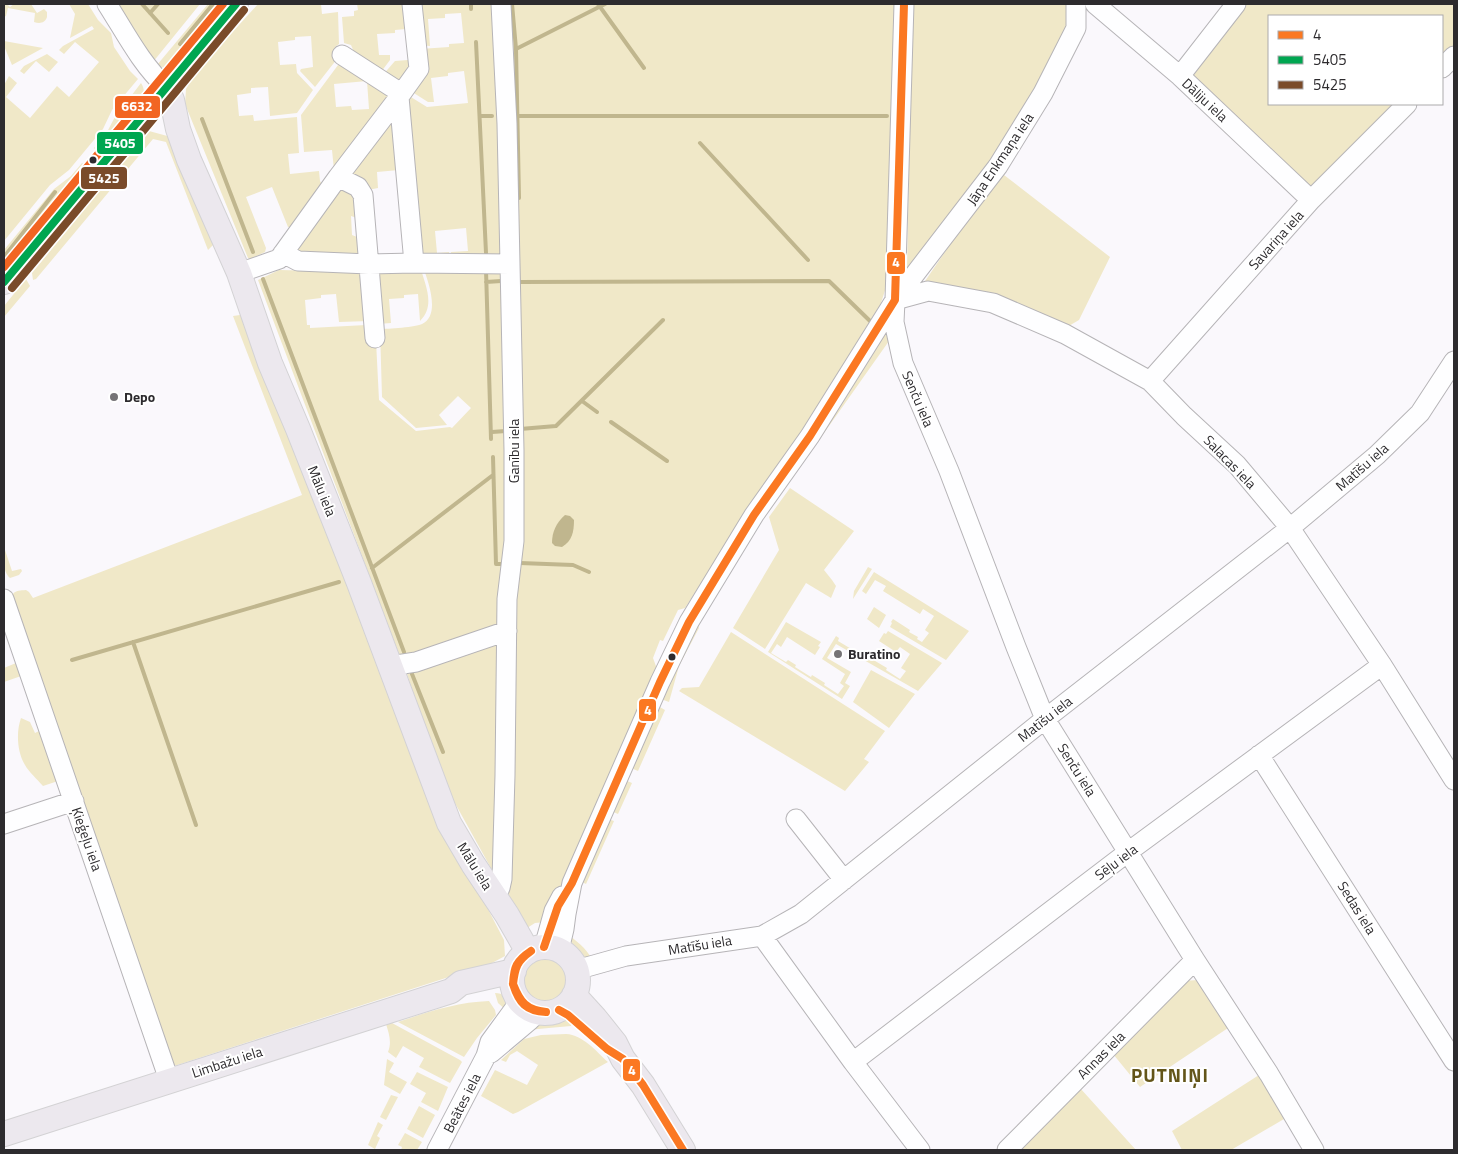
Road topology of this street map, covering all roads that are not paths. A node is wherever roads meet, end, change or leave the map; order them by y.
1 (107, 4) edge
2 (236, 4) edge
3 (412, 4) edge
4 (501, 4) edge
5 (904, 4) edge
6 (1076, 4) edge
7 (1095, 4) edge
8 (1236, 4) edge
9 (342, 54) dead end
10 (1454, 56) edge
11 (1443, 67) edge
12 (1180, 76) junction
13 (166, 87) junction
14 (400, 95) junction
15 (1405, 105) edge
16 (338, 177) junction
17 (1311, 200) junction
18 (283, 253) junction
19 (414, 263) junction
20 (369, 264) junction
21 (510, 264) junction
22 (239, 273) junction
23 (4, 282) edge
24 (895, 300) junction
25 (375, 338) dead end
26 (1454, 361) edge
27 (1150, 381) junction
28 (1290, 528) junction
29 (4, 599) edge
30 (507, 631) junction
31 (1382, 665) junction
32 (390, 666) junction
33 (1045, 719) junction
34 (1260, 755) junction
35 (1454, 780) edge
36 (74, 801) junction
37 (796, 819) dead end
38 (4, 824) edge
39 (1128, 852) junction
40 (844, 880) junction
41 (493, 894) junction
42 (762, 936) junction
43 (544, 950) junction
44 (1195, 960) junction
45 (576, 970) junction
46 (536, 997) junction
47 (1454, 1061) edge
48 (853, 1062) junction
49 (169, 1080) junction
50 (4, 1134) edge
51 (437, 1150) edge
52 (683, 1150) edge
53 (920, 1150) edge
54 (1007, 1150) edge
55 (1314, 1150) edge

1 - 13 street, Mālu iela
2 - 13 main road
3 - 14 street
4 - 21 street, Ganību iela
5 - 24 street
6 - 24 street, Jāņa Enkmaņa iela
7 - 12 street, Dāliju iela
8 - 12 street
9 - 14 street
10 - 11 street
12 - 17 street, Dāliju iela
13 - 22 main road, Mālu iela
13 - 23 main road
14 - 16 street
14 - 19 street
15 - 17 street, Savariņa iela
16 - 18 street
16 - 20 street
17 - 27 street, Savariņa iela
18 - 20 street
18 - 22 street
19 - 20 street
19 - 21 street
20 - 25 street
21 - 30 street, Ganību iela
22 - 32 main road, Mālu iela
24 - 27 street, Salacas iela
24 - 33 street, Senču iela
24 - 43 street
26 - 28 street, Matīšu iela
27 - 28 street, Salacas iela
28 - 31 street, Salacas iela
28 - 33 street, Matīšu iela
29 - 36 street, Ķieģeļu iela
30 - 32 street
30 - 41 street, Ganību iela
31 - 34 street, Sēļu iela
31 - 35 street, Salacas iela
32 - 41 main road, Mālu iela
33 - 39 street, Senču iela
33 - 40 street, Matīšu iela
34 - 39 street, Sēļu iela
34 - 47 street, Sedas iela
36 - 38 street
36 - 49 street, Ķieģeļu iela
37 - 40 street
39 - 44 street, Senču iela
39 - 48 street, Sēļu iela
40 - 42 street, Matīšu iela
41 - 43 main road, Mālu iela
42 - 45 street, Matīšu iela
42 - 48 street
43 - 45 main road, Mālu iela
43 - 46 main road
44 - 54 street, Annas iela
44 - 55 street, Senču iela
45 - 46 main road
46 - 49 main road, Limbažu iela
46 - 51 street, Beātes iela
46 - 52 main road
48 - 53 street
49 - 50 main road, Limbažu iela

